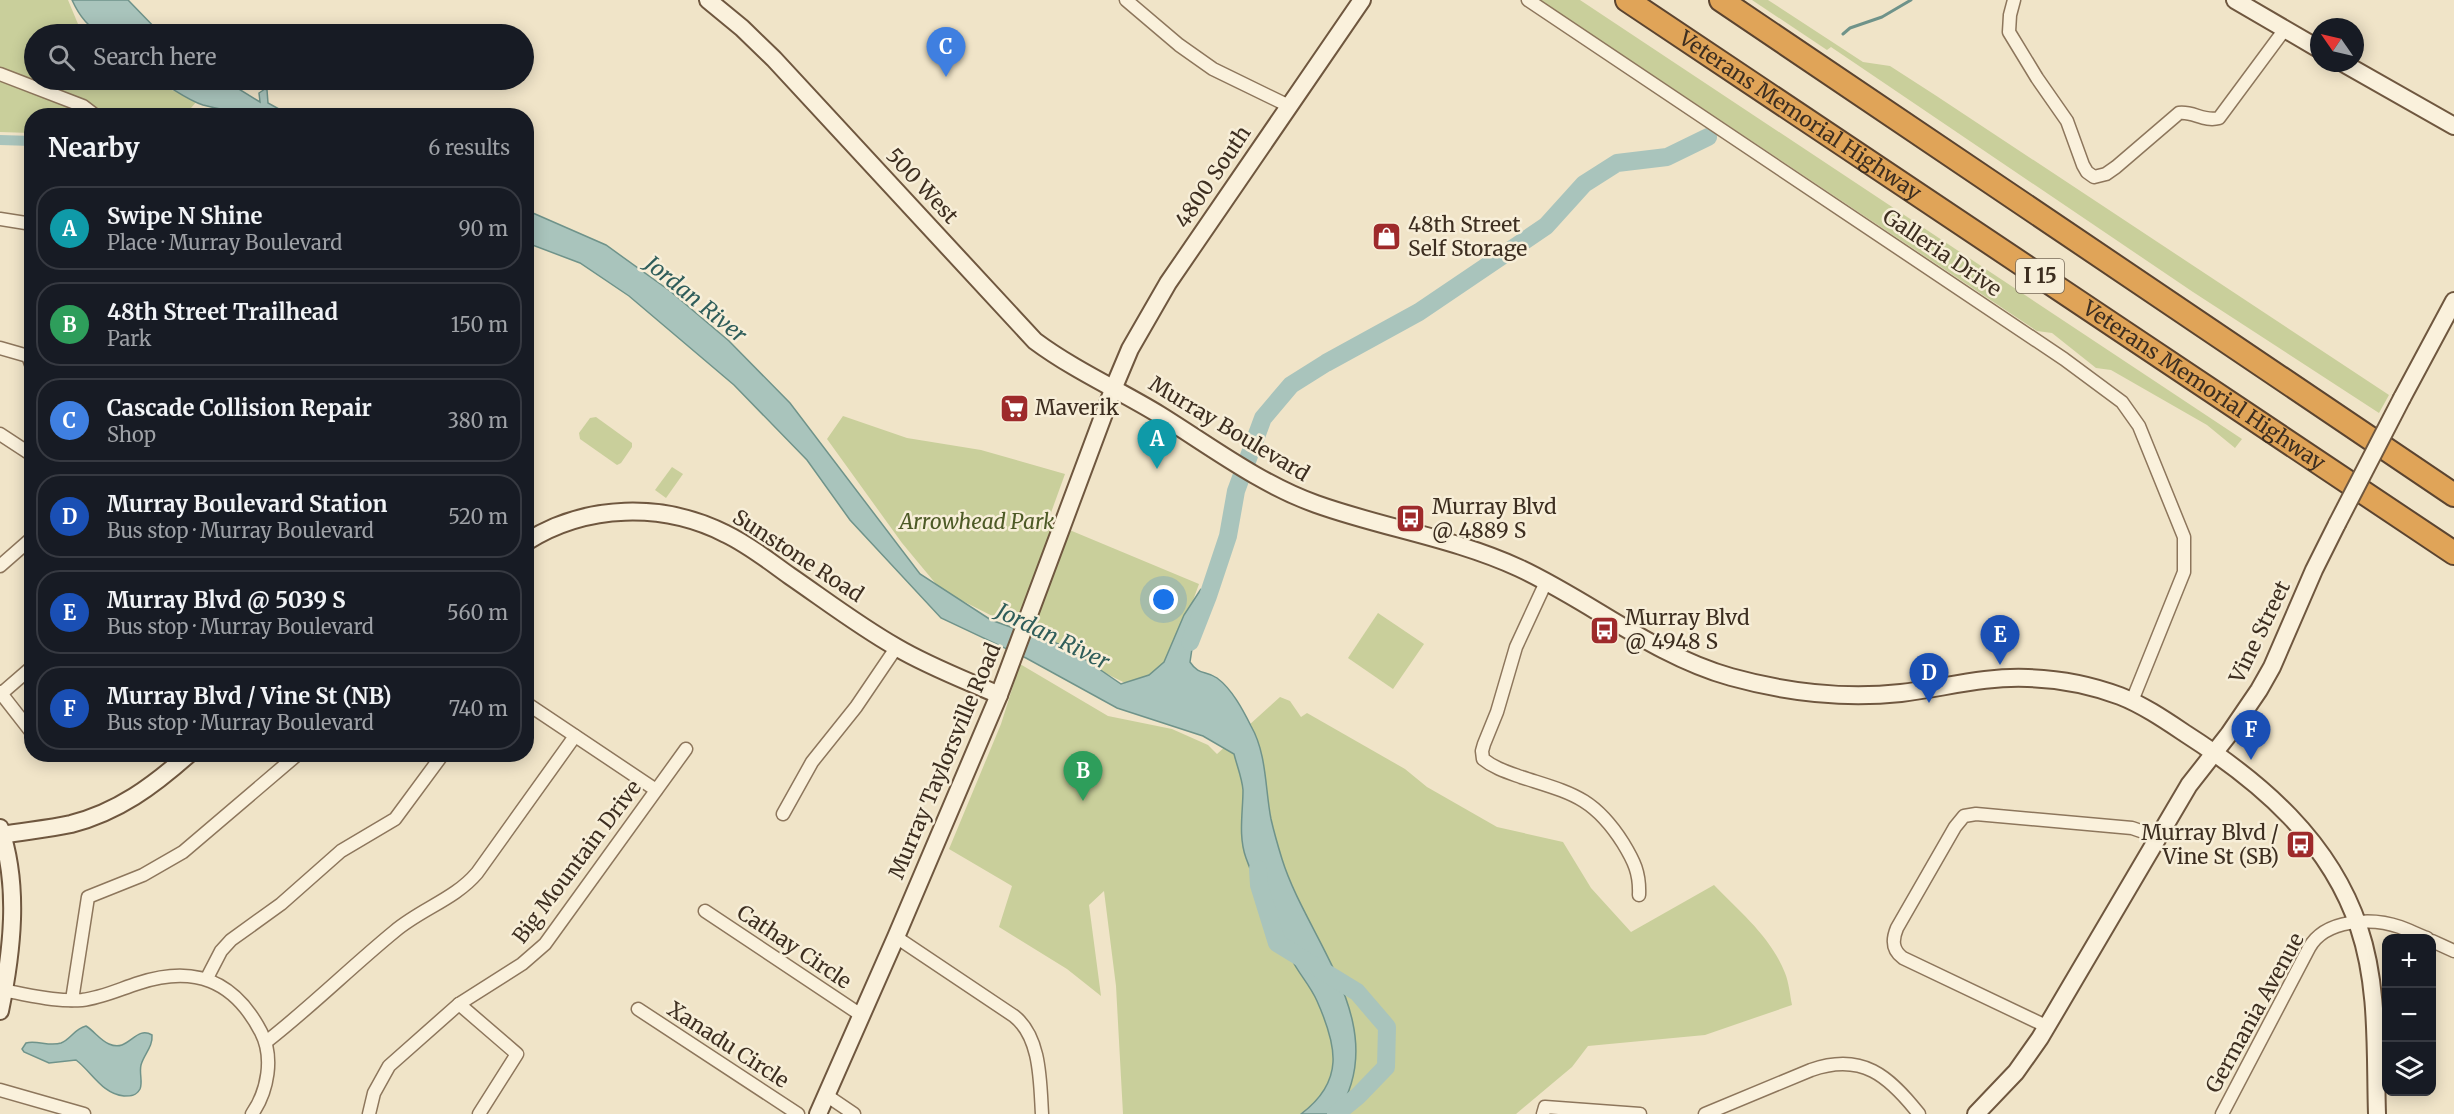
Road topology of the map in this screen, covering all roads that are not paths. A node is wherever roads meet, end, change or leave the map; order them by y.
1 (708, 0) edge
2 (1126, 0) edge
3 (1362, 0) edge
4 (1528, 0) edge
5 (1627, 0) edge
6 (1721, 0) edge
7 (2014, 0) edge
8 (2235, 0) edge
9 (2285, 29) junction
10 (2310, 44) edge
11 (2359, 72) edge
12 (0, 74) edge
13 (24, 83) edge
14 (42, 90) edge
15 (1289, 106) junction
16 (86, 108) edge
17 (2454, 126) edge
18 (0, 219) edge
19 (24, 223) edge
20 (2454, 301) edge
21 (0, 348) edge
22 (24, 356) edge
23 (1113, 387) junction
24 (0, 434) edge
25 (24, 450) edge
26 (2408, 463) junction
27 (2454, 475) edge
28 (2454, 495) edge
29 (534, 538) edge
30 (24, 545) edge
31 (2454, 553) edge
32 (0, 566) edge
33 (1546, 582) junction
34 (896, 648) junction
35 (24, 673) edge
36 (1, 692) edge
37 (999, 694) junction
38 (2132, 701) junction
39 (534, 708) edge
40 (24, 722) edge
41 (575, 736) junction
42 (686, 749) dead end
43 (2214, 753) junction
44 (179, 762) edge
45 (289, 762) edge
46 (437, 762) edge
47 (656, 790) junction
48 (783, 814) dead end
49 (1, 832) edge
50 (2158, 837) junction
51 (1639, 895) dead end
52 (705, 911) dead end
53 (2358, 923) junction
54 (2414, 934) edge
55 (896, 938) junction
56 (2436, 943) edge
57 (2454, 951) edge
58 (207, 978) junction
59 (2, 991) edge
60 (72, 1000) junction
61 (459, 1004) junction
62 (638, 1009) dead end
63 (0, 1011) edge
64 (861, 1015) junction
65 (2048, 1028) junction
66 (266, 1042) junction
67 (0, 1090) edge
68 (826, 1095) junction
69 (46, 1109) edge
70 (258, 1111) edge
71 (1979, 1113) edge
72 (84, 1114) edge
73 (369, 1114) edge
74 (478, 1114) edge
75 (798, 1114) edge
76 (818, 1114) edge
77 (854, 1114) edge
78 (1042, 1114) edge
79 (1543, 1114) edge
80 (1640, 1114) edge
81 (1705, 1114) edge
82 (1918, 1114) edge
83 (2222, 1114) edge
84 (2377, 1114) edge

1 - 23 street, 500 West
2 - 15 street
3 - 15 street, 4800 South
4 - 38 street, Galleria Drive
5 - 31 highway, Veterans Memorial Highway / I 15
6 - 26 highway, I 15
7 - 9 street
8 - 9 street
9 - 10 street
11 - 17 street
12 - 13 street
14 - 16 street
15 - 23 street, 4800 South
18 - 19 street
20 - 43 street, Vine Street, bridge
21 - 22 street
23 - 33 street, Murray Boulevard
23 - 37 street, Murray Taylorsville Road
24 - 25 street
26 - 27 highway
26 - 28 highway, I 15
29 - 34 street, Sunstone Road
30 - 32 street
33 - 38 street, Murray Boulevard
33 - 51 street
34 - 37 street, Sunstone Road
34 - 48 street
35 - 36 street
36 - 40 street
37 - 55 street, Murray Taylorsville Road
38 - 43 street, Murray Boulevard
39 - 41 street
41 - 47 street
41 - 66 street
42 - 47 street, Big Mountain Drive
43 - 50 street, Vine Street
43 - 53 street, Murray Boulevard
44 - 49 street
45 - 60 street
46 - 58 street
47 - 61 street, Big Mountain Drive
49 - 59 street
50 - 65 street, Vine Street
50 - 65 street
52 - 64 street, Cathay Circle
53 - 54 street, Germania Avenue
53 - 83 street, Germania Avenue
53 - 84 street, Murray Boulevard
55 - 64 street, Murray Taylorsville Road
55 - 78 street
56 - 57 street
58 - 60 street
58 - 66 street
59 - 60 street
59 - 63 street
61 - 73 street, Big Mountain Drive
61 - 74 street
62 - 75 street, Xanadu Circle
64 - 68 street, Murray Taylorsville Road
65 - 71 street, Vine Street
66 - 70 street
67 - 69 street
68 - 76 street, Murray Taylorsville Road
68 - 77 street
69 - 72 street
79 - 80 street
81 - 82 street

